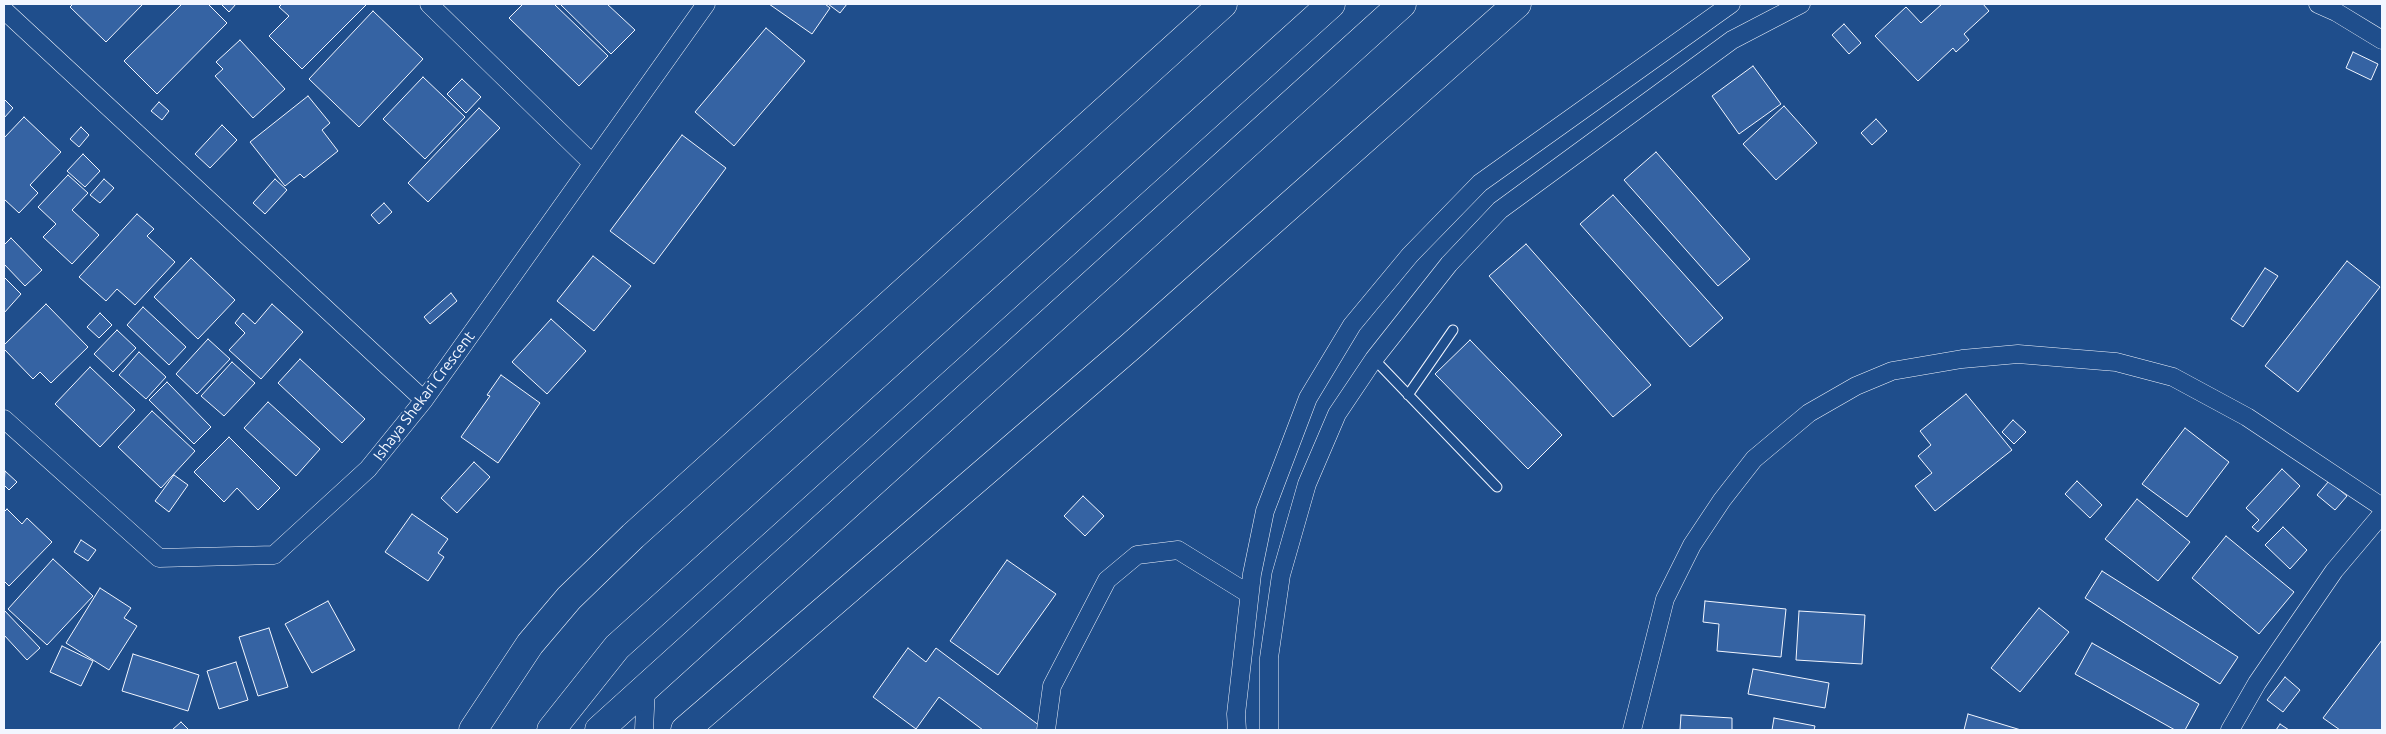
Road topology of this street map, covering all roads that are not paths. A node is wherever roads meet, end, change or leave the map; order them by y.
1 (429, 4) edge
2 (706, 4) edge
3 (1223, 4) edge
4 (1331, 4) edge
5 (1402, 4) edge
6 (1517, 4) edge
7 (1731, 4) edge
8 (1801, 4) edge
9 (2318, 4) edge
10 (4, 10) edge
11 (2382, 40) edge
12 (592, 163) junction
13 (1453, 330) dead end
14 (1374, 359) junction
15 (1408, 395) junction
16 (424, 400) junction
17 (4, 419) edge
18 (1497, 487) dead end
19 (2382, 507) edge
20 (2382, 514) edge
21 (1249, 594) junction
22 (646, 687) junction
23 (473, 730) edge
24 (551, 730) edge
25 (599, 730) edge
26 (644, 730) edge
27 (685, 730) edge
28 (1046, 730) edge
29 (1237, 730) edge
30 (1269, 730) edge
31 (1632, 730) edge
32 (2230, 730) edge

1 - 12 street
2 - 12 street, Ishaya Shekari Crescent
3 - 23 main road
4 - 24 main road
5 - 22 main road
6 - 27 main road
7 - 21 street
8 - 14 street
9 - 11 street
10 - 16 street
12 - 16 street, Ishaya Shekari Crescent
13 - 15 lane
14 - 15 lane
14 - 30 street
15 - 18 lane
16 - 17 street, Ishaya Shekari Crescent
19 - 31 street
20 - 32 street
21 - 28 street
21 - 29 street
22 - 25 main road
22 - 26 street

